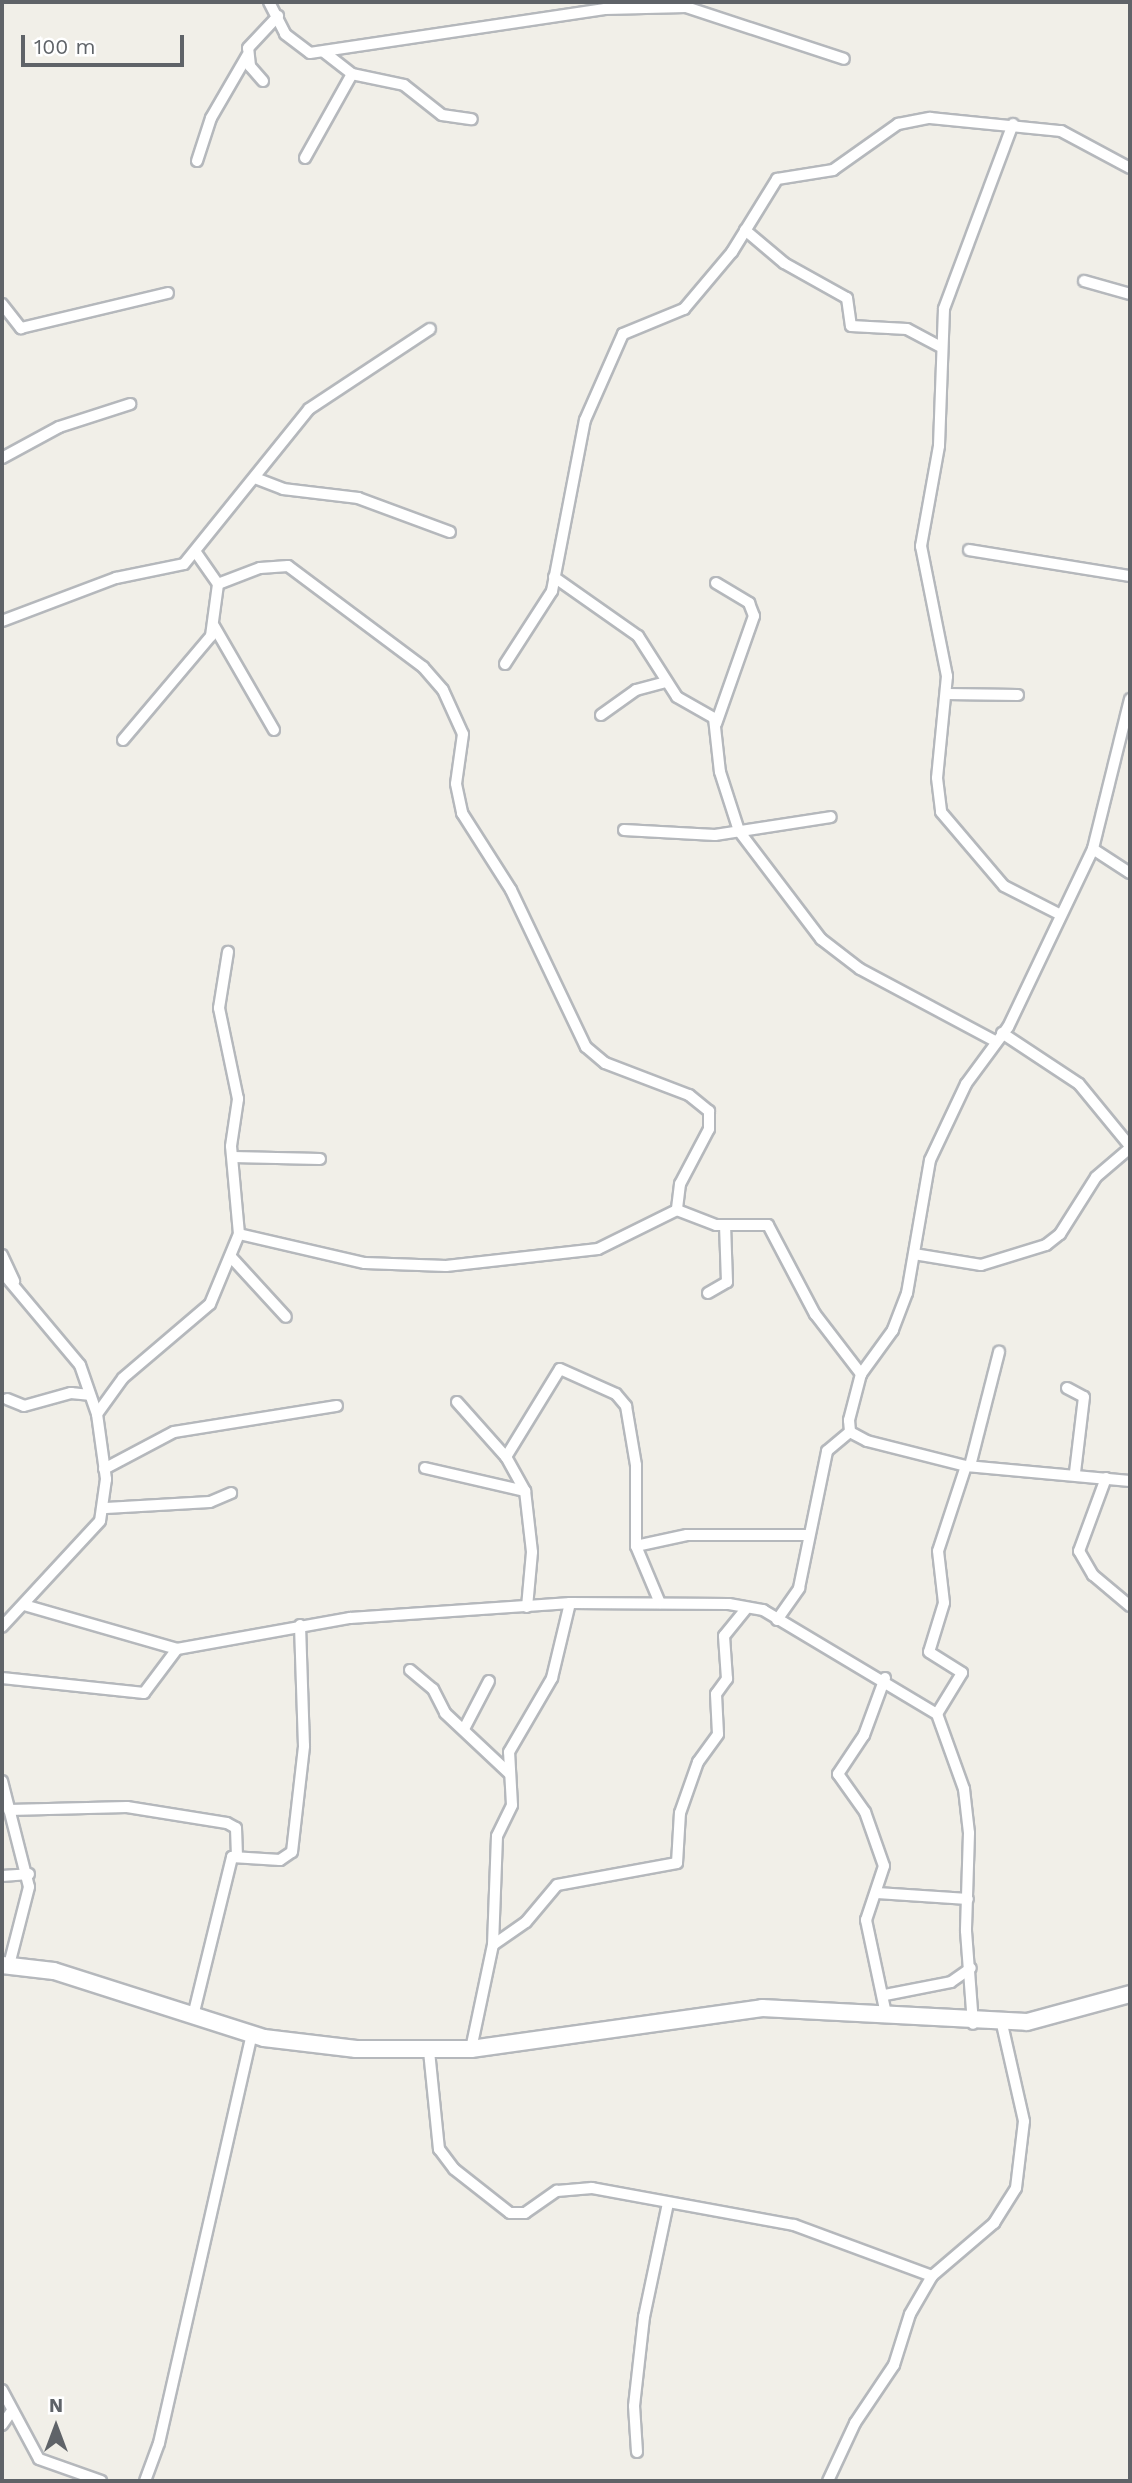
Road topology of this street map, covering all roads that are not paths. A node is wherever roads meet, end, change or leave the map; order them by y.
1 (269, 2) edge
2 (639, 5) edge
3 (278, 16) junction
4 (324, 52) junction
5 (247, 56) junction
6 (844, 59) dead end
7 (352, 74) junction
8 (263, 81) dead end
9 (471, 119) dead end
10 (1013, 124) junction
11 (305, 159) dead end
12 (197, 161) dead end
13 (1130, 168) edge
14 (745, 230) junction
15 (1084, 281) dead end
16 (168, 293) dead end
17 (1130, 294) edge
18 (2, 304) edge
19 (430, 329) dead end
20 (939, 346) junction
21 (130, 404) dead end
22 (2, 458) edge
23 (256, 478) junction
24 (450, 532) dead end
25 (969, 550) dead end
26 (197, 554) junction
27 (1130, 576) edge
28 (554, 577) junction
29 (218, 583) junction
30 (716, 583) dead end
31 (2, 621) edge
32 (214, 626) junction
33 (505, 664) dead end
34 (666, 682) junction
35 (947, 694) junction
36 (1018, 695) dead end
37 (1130, 699) edge
38 (601, 715) dead end
39 (716, 724) junction
40 (274, 730) dead end
41 (123, 740) dead end
42 (831, 817) dead end
43 (624, 830) dead end
44 (738, 831) junction
45 (1093, 849) junction
46 (1130, 873) edge
47 (1059, 914) junction
48 (228, 952) dead end
49 (999, 1037) junction
50 (1130, 1147) edge
51 (233, 1157) junction
52 (320, 1159) dead end
53 (677, 1210) junction
54 (725, 1226) junction
55 (239, 1234) junction
56 (2, 1255) edge
57 (914, 1255) junction
58 (231, 1257) junction
59 (2, 1272) edge
60 (16, 1287) junction
61 (708, 1293) dead end
62 (286, 1317) dead end
63 (999, 1352) dead end
64 (861, 1374) junction
65 (1067, 1388) dead end
66 (89, 1395) junction
67 (7, 1399) dead end
68 (457, 1402) dead end
69 (337, 1406) dead end
70 (97, 1414) junction
71 (850, 1432) junction
72 (506, 1457) junction
73 (968, 1466) junction
74 (425, 1468) dead end
75 (104, 1469) junction
76 (1074, 1473) junction
77 (1106, 1478) junction
78 (1130, 1481) edge
79 (526, 1491) junction
80 (231, 1493) dead end
81 (106, 1508) junction
82 (807, 1535) junction
83 (636, 1545) junction
84 (570, 1603) junction
85 (660, 1603) junction
86 (24, 1605) junction
87 (1130, 1606) edge
88 (527, 1607) junction
89 (747, 1608) junction
90 (777, 1620) junction
91 (300, 1625) junction
92 (2, 1627) edge
93 (177, 1649) junction
94 (410, 1670) dead end
95 (2, 1678) edge
96 (885, 1678) junction
97 (489, 1681) dead end
98 (937, 1714) junction
99 (464, 1729) junction
100 (511, 1776) junction
101 (2, 1781) edge
102 (9, 1810) junction
103 (237, 1854) junction
104 (29, 1874) junction
105 (2, 1876) edge
106 (877, 1893) junction
107 (968, 1899) junction
108 (493, 1945) junction
109 (6, 1965) edge
110 (971, 1968) junction
111 (1130, 1994) edge
112 (885, 1995) junction
113 (886, 2014) junction
114 (193, 2016) junction
115 (973, 2024) junction
116 (1002, 2024) junction
117 (252, 2035) junction
118 (471, 2049) junction
119 (429, 2051) junction
120 (668, 2203) junction
121 (932, 2276) junction
122 (2, 2390) edge
123 (11, 2412) junction
124 (2, 2425) edge
125 (637, 2452) dead end
126 (102, 2481) edge
127 (145, 2481) edge
128 (828, 2481) edge

1 - 3 street
2 - 4 street
2 - 6 street
3 - 4 street
3 - 5 street
4 - 7 street
5 - 8 street
5 - 12 street
7 - 9 street
7 - 11 street
10 - 13 street
10 - 14 street
10 - 20 street
14 - 20 street
14 - 28 street
15 - 17 street
16 - 18 street
19 - 23 street
20 - 35 street
21 - 22 street
23 - 24 street
23 - 26 street
25 - 27 street
26 - 29 street
26 - 31 street
28 - 33 street
28 - 34 street
29 - 32 street
29 - 53 street
30 - 39 street
32 - 40 street
32 - 41 street
34 - 38 street
34 - 39 street
35 - 36 street
35 - 47 street
37 - 45 street
39 - 44 street
42 - 44 street
43 - 44 street
44 - 49 street
45 - 46 street
45 - 47 street
47 - 49 street
48 - 51 street
49 - 50 street
49 - 57 street
50 - 57 street
51 - 52 street
51 - 55 street
53 - 54 street
53 - 55 street
54 - 61 street
54 - 64 street
55 - 58 street
56 - 60 street
57 - 64 street
58 - 62 street
58 - 70 street
59 - 60 street
60 - 66 street
63 - 73 street
64 - 71 street
65 - 76 street
66 - 67 street
66 - 70 street
68 - 72 street
69 - 75 street
70 - 75 street
71 - 73 street
71 - 82 street
72 - 79 street
72 - 83 street
73 - 76 street
73 - 98 street
74 - 79 street
75 - 81 street
76 - 77 street
77 - 78 street
77 - 87 street
79 - 88 street
80 - 81 street
81 - 86 street
82 - 83 street
82 - 90 street
83 - 85 street
84 - 85 street
84 - 88 street
84 - 100 street
85 - 89 street
86 - 92 street
86 - 93 street
88 - 91 street
89 - 90 street
89 - 108 street
90 - 96 street
91 - 93 street
91 - 103 street
93 - 95 street
94 - 99 street
96 - 98 street
96 - 106 street
97 - 99 street
98 - 107 street
99 - 100 street
100 - 108 street
101 - 102 street
102 - 103 street
102 - 104 street
103 - 114 street
104 - 105 street
104 - 109 street
106 - 107 street
106 - 112 street
107 - 110 street
108 - 118 street
109 - 114 street
110 - 112 street
110 - 115 street
111 - 116 street
112 - 113 street
113 - 115 street
113 - 118 street
114 - 117 street
115 - 116 street
116 - 121 street
117 - 119 street
117 - 127 street
118 - 119 street
119 - 120 street
120 - 121 street
120 - 125 street
121 - 128 street
122 - 123 street
123 - 124 street
123 - 126 street

